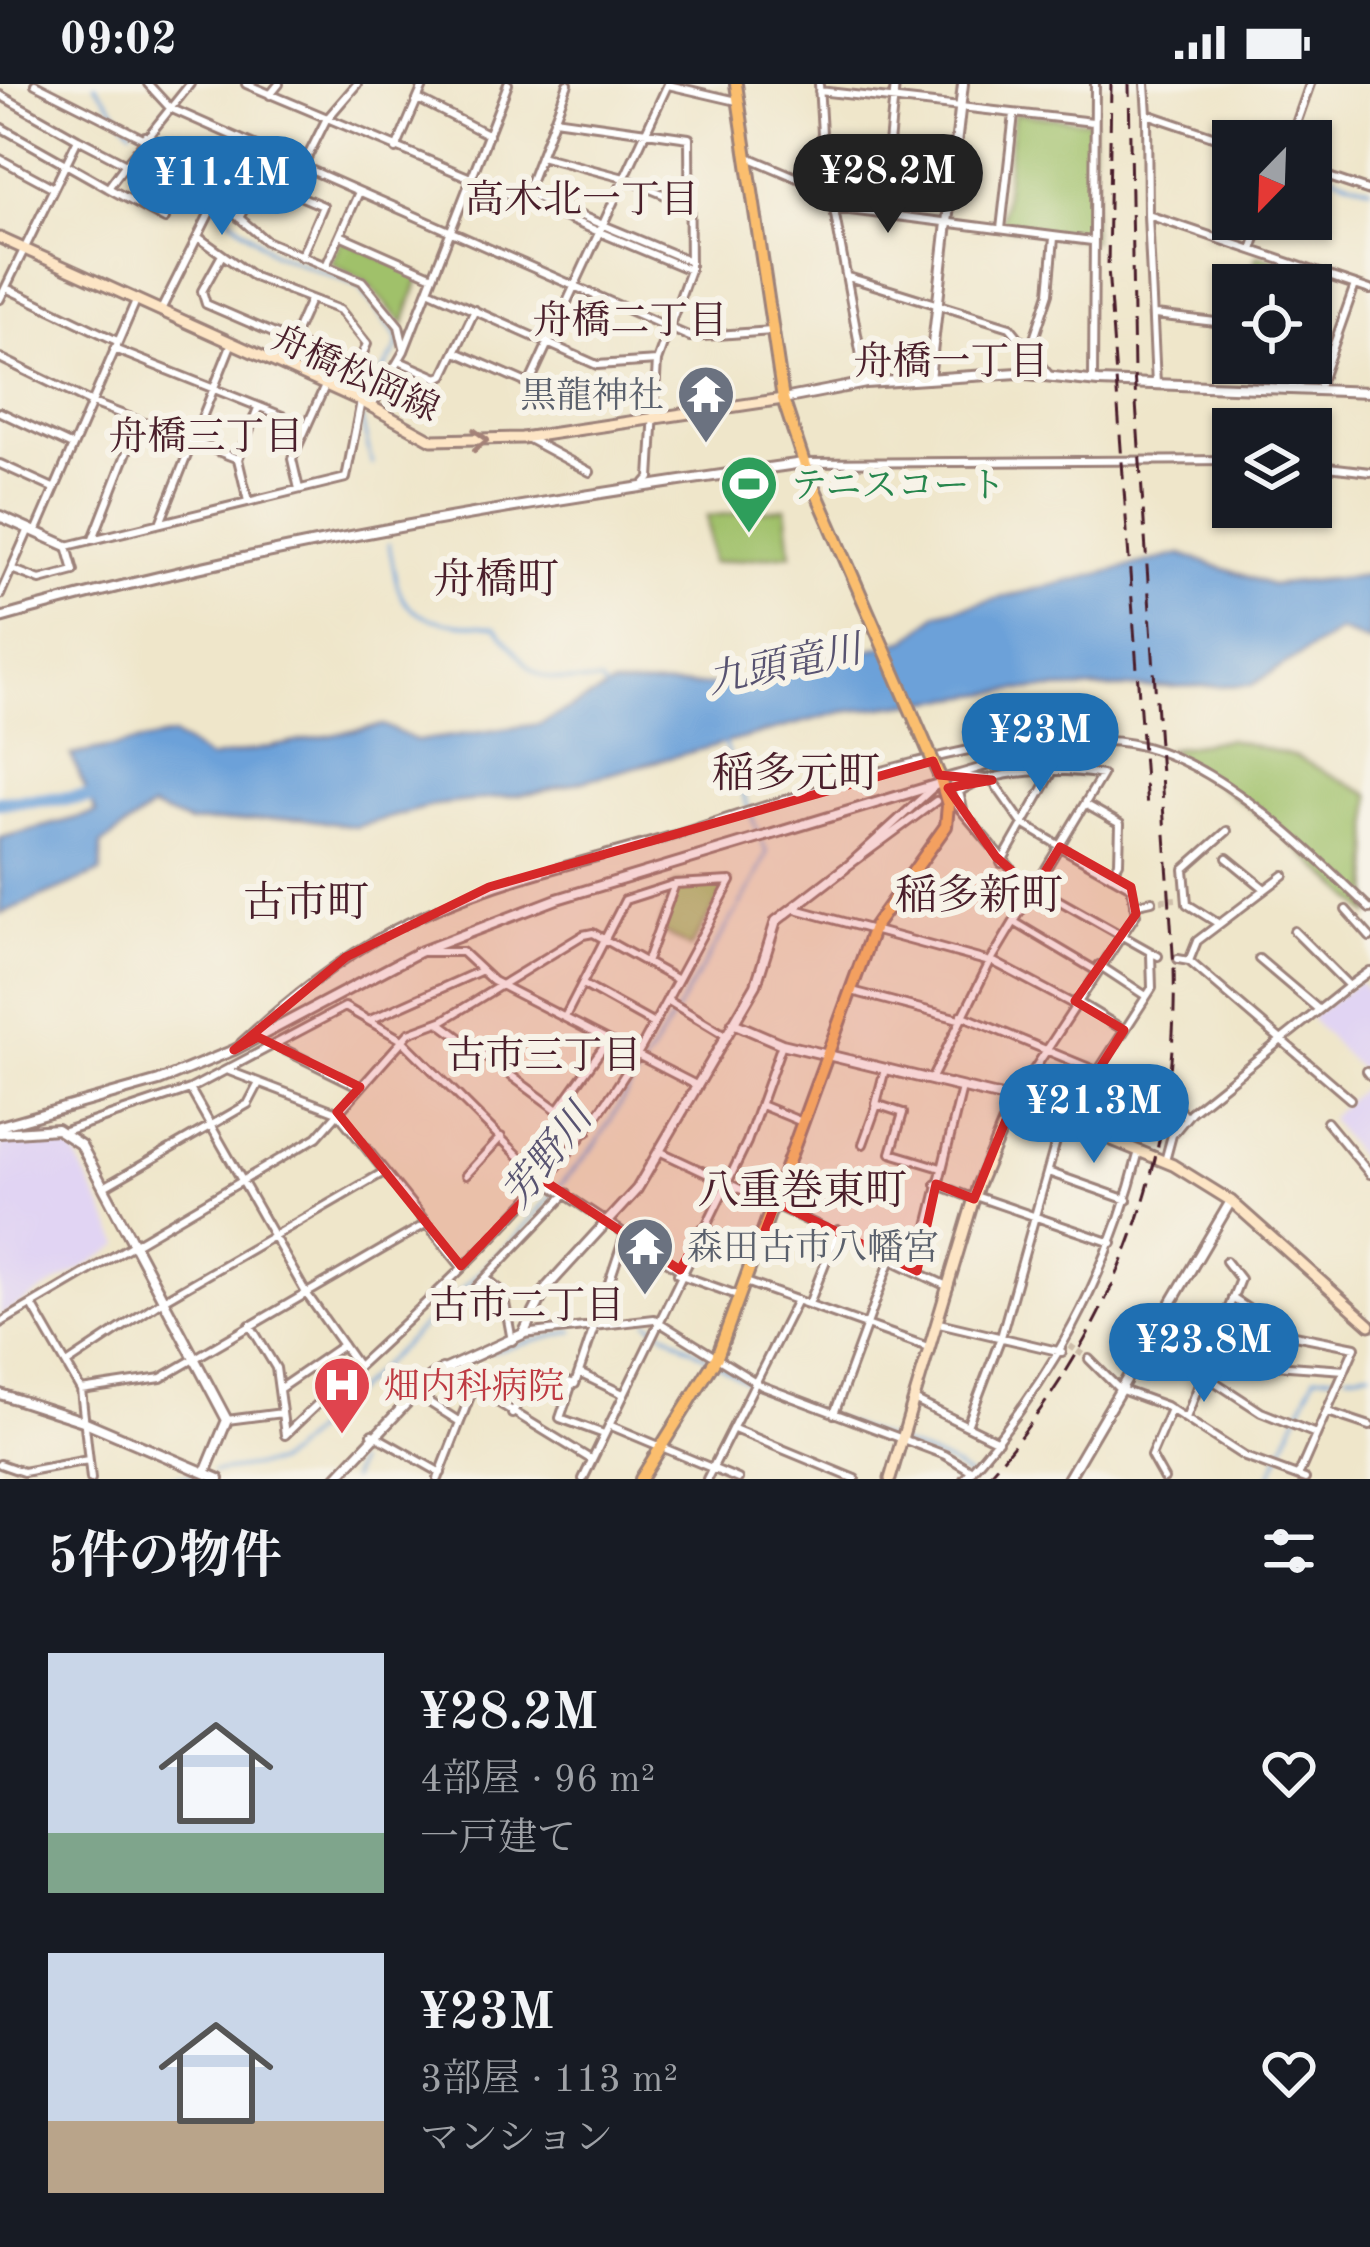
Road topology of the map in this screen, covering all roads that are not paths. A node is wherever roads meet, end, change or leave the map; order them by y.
1 (35, 84) edge
2 (148, 84) edge
3 (190, 84) edge
4 (246, 84) edge
5 (279, 84) edge
6 (357, 84) edge
7 (424, 84) edge
8 (508, 84) edge
9 (568, 84) edge
10 (666, 84) edge
11 (736, 84) edge
12 (895, 84) edge
13 (963, 84) edge
14 (1095, 84) edge
15 (1144, 84) edge
16 (1310, 84) edge
17 (819, 88) edge
18 (0, 95) edge
19 (270, 95) junction
20 (418, 99) junction
21 (893, 100) junction
22 (739, 101) junction
23 (960, 107) junction
24 (170, 108) junction
25 (1014, 113) junction
26 (1147, 114) junction
27 (554, 119) junction
28 (326, 120) junction
29 (1297, 120) edge
30 (1093, 122) junction
31 (0, 127) edge
32 (646, 131) junction
33 (489, 135) junction
34 (1212, 136) edge
35 (145, 138) junction
36 (78, 139) junction
37 (245, 142) junction
38 (396, 148) junction
39 (540, 156) junction
40 (747, 156) junction
41 (0, 159) edge
42 (64, 163) junction
43 (126, 164) junction
44 (302, 168) junction
45 (1332, 177) edge
46 (624, 178) junction
47 (829, 178) junction
48 (472, 179) junction
49 (52, 187) junction
50 (108, 188) junction
51 (1370, 191) edge
52 (358, 192) junction
53 (525, 197) junction
54 (217, 200) junction
55 (689, 205) junction
56 (834, 208) junction
57 (882, 214) junction
58 (1148, 215) junction
59 (239, 218) junction
60 (165, 219) dead end
61 (947, 222) junction
62 (601, 228) junction
63 (1001, 229) junction
64 (450, 232) junction
65 (340, 235) junction
66 (1054, 236) junction
67 (198, 237) junction
68 (0, 238) edge
69 (1255, 240) edge
70 (1091, 242) junction
71 (22, 248) junction
72 (1252, 250) junction
73 (222, 255) junction
74 (302, 257) junction
75 (1292, 264) edge
76 (690, 265) junction
77 (326, 266) junction
78 (433, 276) junction
79 (1332, 277) edge
80 (847, 278) junction
81 (574, 285) junction
82 (1355, 285) junction
83 (5, 287) junction
84 (428, 290) junction
85 (1370, 290) edge
86 (0, 299) edge
87 (310, 300) junction
88 (135, 303) junction
89 (937, 303) junction
90 (475, 310) junction
91 (159, 314) junction
92 (1155, 315) junction
93 (1212, 322) edge
94 (670, 328) junction
95 (772, 331) junction
96 (292, 341) junction
97 (548, 343) junction
98 (115, 345) junction
99 (231, 345) junction
100 (404, 351) junction
101 (1030, 351) junction
102 (456, 352) junction
103 (0, 358) edge
104 (657, 361) junction
105 (399, 362) junction
106 (280, 367) junction
107 (1048, 374) junction
108 (928, 379) junction
109 (1093, 380) junction
110 (866, 383) junction
111 (1156, 384) junction
112 (325, 386) junction
113 (1319, 387) junction
114 (212, 389) junction
115 (1370, 392) edge
116 (783, 399) junction
117 (90, 402) junction
118 (366, 404) junction
119 (259, 407) junction
120 (0, 412) edge
121 (655, 420) junction
122 (139, 421) junction
123 (305, 425) junction
124 (527, 438) junction
125 (192, 441) junction
126 (70, 445) junction
127 (238, 459) junction
128 (1212, 460) edge
129 (0, 464) edge
130 (805, 466) junction
131 (1332, 467) edge
132 (590, 472) dead end
133 (1370, 472) edge
134 (643, 486) junction
135 (53, 488) junction
136 (299, 489) junction
137 (248, 502) junction
138 (0, 517) edge
139 (160, 523) junction
140 (33, 530) junction
141 (93, 539) junction
142 (68, 546) junction
143 (14, 570) junction
144 (0, 596) edge
145 (0, 618) edge
146 (1103, 741) junction
147 (1052, 772) junction
148 (942, 780) junction
149 (992, 780) junction
150 (936, 801) dead end
151 (1084, 804) junction
152 (1023, 824) junction
153 (1227, 831) dead end
154 (1060, 846) junction
155 (1227, 858) dead end
156 (1001, 862) junction
157 (845, 868) junction
158 (1284, 875) dead end
159 (1112, 876) junction
160 (675, 884) junction
161 (1035, 888) junction
162 (1265, 889) junction
163 (1152, 901) tunnel mouth
164 (1134, 905) junction
165 (792, 908) junction
166 (1370, 909) edge
167 (1346, 910) dead end
168 (1014, 922) junction
169 (1219, 924) junction
170 (874, 927) junction
171 (1294, 932) dead end
172 (1370, 934) edge
173 (1119, 937) junction
174 (603, 941) junction
175 (419, 952) junction
176 (1178, 959) dead end
177 (1259, 959) dead end
178 (991, 961) junction
179 (1189, 961) junction
180 (646, 963) junction
181 (1097, 967) junction
182 (480, 971) junction
183 (1370, 971) edge
184 (676, 979) junction
185 (582, 984) junction
186 (504, 985) junction
187 (1349, 986) junction
188 (850, 991) junction
189 (1146, 996) junction
190 (667, 1000) junction
191 (1074, 1003) junction
192 (1318, 1009) junction
193 (565, 1017) junction
194 (960, 1017) junction
195 (370, 1020) junction
196 (439, 1022) junction
197 (654, 1024) junction
198 (733, 1024) junction
199 (1124, 1030) junction
200 (726, 1035) junction
201 (1281, 1035) junction
202 (402, 1040) junction
203 (607, 1042) junction
204 (782, 1045) junction
205 (277, 1046) junction
206 (234, 1050) junction
207 (1045, 1050) junction
208 (830, 1056) junction
209 (637, 1057) junction
210 (885, 1069) junction
211 (229, 1071) junction
212 (1097, 1072) junction
213 (931, 1080) junction
214 (258, 1084) junction
215 (696, 1085) junction
216 (360, 1087) junction
217 (962, 1087) junction
218 (190, 1089) junction
219 (1350, 1099) dead end
220 (1015, 1100) junction
221 (760, 1105) junction
222 (877, 1105) junction
223 (337, 1112) junction
224 (560, 1112) junction
225 (1186, 1118) junction
226 (1064, 1120) junction
227 (1327, 1122) dead end
228 (805, 1123) junction
229 (210, 1126) junction
230 (0, 1130) edge
231 (65, 1131) junction
232 (586, 1132) junction
233 (501, 1137) junction
234 (862, 1144) dead end
235 (659, 1150) junction
236 (1139, 1151) junction
237 (526, 1162) junction
238 (1165, 1162) junction
239 (941, 1168) junction
240 (384, 1172) junction
241 (1048, 1172) junction
242 (1370, 1174) edge
243 (466, 1175) dead end
244 (543, 1180) junction
245 (240, 1181) junction
246 (727, 1182) junction
247 (937, 1184) junction
248 (102, 1187) junction
249 (567, 1193) junction
250 (975, 1197) junction
251 (1127, 1200) junction
252 (1231, 1201) junction
253 (776, 1202) junction
254 (1035, 1217) junction
255 (424, 1225) junction
256 (605, 1226) junction
257 (703, 1228) junction
258 (838, 1230) junction
259 (274, 1236) junction
260 (624, 1238) junction
261 (1112, 1244) junction
262 (130, 1245) junction
263 (758, 1249) junction
264 (892, 1258) junction
265 (1226, 1261) dead end
266 (461, 1266) junction
267 (917, 1271) junction
268 (679, 1272) junction
269 (487, 1279) junction
270 (746, 1282) junction
271 (949, 1287) junction
272 (476, 1288) dead end
273 (305, 1293) junction
274 (741, 1296) junction
275 (1232, 1298) junction
276 (164, 1300) junction
277 (797, 1300) junction
278 (809, 1304) junction
279 (32, 1305) junction
280 (659, 1321) junction
281 (939, 1322) junction
282 (0, 1323) edge
283 (595, 1323) junction
284 (250, 1325) junction
285 (866, 1325) junction
286 (1370, 1325) edge
287 (523, 1334) junction
288 (1218, 1336) junction
289 (1001, 1337) junction
290 (512, 1341) junction
291 (343, 1346) junction
292 (1066, 1347) junction
293 (931, 1348) junction
294 (717, 1357) junction
295 (195, 1358) junction
296 (1089, 1359) tunnel mouth
297 (67, 1364) junction
298 (357, 1366) junction
299 (442, 1368) junction
300 (579, 1373) junction
301 (1343, 1373) junction
302 (1203, 1374) junction
303 (759, 1384) junction
304 (572, 1385) junction
305 (279, 1388) junction
306 (1119, 1389) junction
307 (81, 1390) junction
308 (472, 1390) junction
309 (412, 1392) junction
310 (0, 1394) edge
311 (623, 1394) junction
312 (916, 1401) junction
313 (1171, 1409) junction
314 (1327, 1411) junction
315 (282, 1414) junction
316 (512, 1414) junction
317 (835, 1414) junction
318 (1186, 1418) junction
319 (227, 1420) junction
320 (83, 1421) junction
321 (460, 1422) junction
322 (608, 1424) junction
323 (967, 1426) junction
324 (1370, 1426) edge
325 (734, 1429) junction
326 (372, 1434) junction
327 (604, 1434) junction
328 (1317, 1434) junction
329 (998, 1441) junction
330 (904, 1444) junction
331 (662, 1446) junction
332 (88, 1460) junction
333 (592, 1460) junction
334 (0, 1464) edge
335 (711, 1468) junction
336 (972, 1471) junction
337 (205, 1473) junction
338 (440, 1476) edge
339 (1302, 1478) edge
340 (92, 1479) edge
341 (219, 1479) edge
342 (335, 1479) edge
343 (583, 1479) edge
344 (641, 1479) edge
345 (707, 1479) edge
346 (738, 1479) edge
347 (855, 1479) edge
348 (890, 1479) edge
349 (964, 1479) edge
350 (1068, 1479) edge
351 (1164, 1479) edge

1 - 35 street
2 - 24 street
3 - 24 street
4 - 19 street
5 - 19 street
6 - 28 street
7 - 20 street
8 - 33 street
9 - 27 street
10 - 22 street
10 - 32 street
11 - 22 main road
12 - 21 street
13 - 23 street
14 - 30 street
15 - 26 street
16 - 29 street
17 - 21 street
17 - 47 street
18 - 36 street
19 - 28 street
20 - 33 street
20 - 38 street
21 - 23 street
21 - 57 street
22 - 40 main road
23 - 25 street
23 - 61 street
24 - 35 street
24 - 37 street
25 - 30 street
25 - 63 street
26 - 34 street
26 - 58 street
27 - 32 street
27 - 39 street
28 - 38 street
28 - 44 street
30 - 70 street
31 - 42 street
32 - 46 street
32 - 55 street
33 - 48 street
35 - 43 street
35 - 54 street
36 - 42 street
36 - 43 street
37 - 44 street
37 - 54 street
38 - 48 street
39 - 46 street
39 - 53 street
40 - 47 street
40 - 95 main road
41 - 49 street
42 - 49 street
42 - 50 street
43 - 50 street
44 - 52 street
45 - 51 street
46 - 55 street
46 - 62 street
47 - 56 street
48 - 53 street
48 - 64 street
49 - 71 street
50 - 60 street
52 - 64 street
52 - 65 street
53 - 62 street
54 - 59 street
54 - 67 street
55 - 76 street
56 - 57 street
56 - 80 street
57 - 61 street
58 - 72 street
58 - 92 street
59 - 74 street
59 - 74 street
61 - 63 street
61 - 89 street
62 - 76 street
62 - 81 street
63 - 66 street
64 - 78 street
64 - 81 street
65 - 77 street
65 - 78 street
66 - 70 street
66 - 101 street
67 - 73 street
67 - 91 street
68 - 71 main road, 舟橋松岡線
69 - 72 street
70 - 109 street
71 - 83 street
71 - 88 main road, 舟橋松岡線
72 - 75 street
73 - 87 street
73 - 96 street
74 - 77 street
76 - 94 street
77 - 100 street
78 - 84 street
79 - 82 street
80 - 89 street
80 - 110 street
81 - 94 street
81 - 97 street
82 - 85 street
82 - 113 street
83 - 86 street
83 - 98 street
84 - 90 street
84 - 100 street
87 - 96 street
87 - 96 street
88 - 91 main road, 舟橋松岡線
88 - 98 street
89 - 101 street
89 - 108 street
90 - 97 street
90 - 102 street
91 - 99 main road, 舟橋松岡線
92 - 93 street
92 - 111 street
94 - 95 street
94 - 104 street
95 - 116 main road
96 - 106 street
97 - 102 street
97 - 104 street
98 - 114 street
98 - 117 street
99 - 106 main road, 舟橋松岡線
99 - 114 street
100 - 105 street
101 - 107 street
102 - 105 street
103 - 117 street
104 - 121 street
105 - 118 street
106 - 112 main road, 舟橋松岡線
107 - 108 street
107 - 109 street
108 - 110 street
109 - 111 street
110 - 116 street
111 - 113 street
112 - 118 main road, 舟橋松岡線
112 - 123 street
113 - 115 street
114 - 119 street
114 - 125 street
116 - 121 main road, 舟橋松岡線
116 - 130 main road
117 - 122 street
117 - 126 street
118 -> 124 main road, 舟橋松岡線
118 - 136 street
119 - 123 street
119 - 127 street
120 - 126 street
121 - 124 main road, 舟橋松岡線
121 - 134 street
122 - 125 street
122 - 141 street
123 - 136 street
124 - 132 street
125 - 127 street
125 - 139 street
126 - 135 street
127 - 137 street
128 - 130 street
129 - 135 street
130 - 134 street
130 - 148 main road, bridge
131 - 133 street
134 - 145 street
135 - 140 street
136 - 137 street
137 - 139 street
138 - 140 street
139 - 141 street
140 - 142 street
140 - 143 street
141 - 142 street
142 - 143 street
143 - 144 street
146 - 148 street
146 - 166 street
146 - 206 street
147 - 149 street
147 - 151 street
147 - 152 street
148 - 149 street
148 - 157 street
148 - 170 main road
148 - 175 street
149 - 152 street
149 - 156 street
150 - 157 street
151 - 154 street
151 - 159 street
152 - 154 street
152 - 156 street
153 - 169 street
154 - 159 street
154 - 161 street
155 - 162 street
156 - 161 street
157 - 165 street
158 - 162 street
159 - 164 street
160 - 174 street
160 - 180 street
160 - 184 street
161 - 168 street
161 - 173 street
162 - 169 street
163 - 164 street
164 - 173 street
165 - 170 street
165 - 198 street
167 - 172 street
168 - 178 street
168 - 181 street
169 - 179 street
170 - 178 street
170 - 188 main road
171 - 187 street
173 - 181 street
173 - 189 street
174 - 180 street
174 - 185 street
174 - 186 street
175 - 182 street
175 - 206 street
176 - 179 street
177 - 192 street
178 - 191 street
178 - 194 street
179 - 201 street
180 - 184 street
181 - 189 street
181 - 191 street
182 - 186 street
182 - 195 street
183 - 187 street
184 - 190 street
185 - 193 street
185 - 197 street
186 - 193 street
186 - 196 street
187 - 192 street
188 - 194 street
188 - 208 main road
189 - 199 street
190 - 197 street
190 - 200 street
191 - 199 street
191 - 207 street
192 - 201 street
193 - 203 street
194 - 207 street
194 - 213 street
195 - 202 street
195 - 205 street
196 - 202 street
196 - 224 street
197 - 209 street
198 - 200 street
198 - 204 street
199 - 212 street
200 - 215 street
201 - 219 street
201 - 225 street
202 - 216 street
202 - 233 street
203 - 209 street
203 - 224 street
204 - 208 street
204 - 221 street
205 - 211 street
205 - 216 street
206 - 230 street
207 - 212 street
207 - 220 street
208 - 210 street
208 - 228 main road
209 - 215 street
209 - 232 street
210 - 213 street
210 - 222 street
211 - 214 street
211 - 218 street
212 - 225 street
212 - 226 street
213 - 217 street
214 - 223 street
214 - 229 street
215 - 235 street
216 - 223 street
217 - 220 street
217 - 239 street
218 - 229 street
218 - 231 street
220 - 226 main road
220 - 250 main road
221 - 228 street
221 - 246 street
222 - 234 street
222 - 239 street
223 - 240 street
223 - 245 street
224 - 232 street
224 - 237 street
225 - 238 street
226 - 236 main road
226 - 241 street
227 - 242 street
228 - 253 main road
229 - 245 street
229 - 248 street
230 - 231 street
231 - 248 street
232 - 244 street
233 - 237 street
233 - 243 street
235 - 246 street
235 - 256 street
236 - 238 main road
236 - 251 street
237 - 244 street
238 - 252 main road
239 - 247 street
240 - 255 street
240 - 259 street
241 - 251 street
241 - 254 street
244 - 249 street
244 - 266 street
245 - 259 street
245 - 262 street
246 - 253 street
246 - 257 street
247 - 250 street
247 - 267 street
248 - 262 street
249 - 256 street
249 - 269 street
250 - 254 street
250 - 271 main road
251 - 261 street
252 - 286 main road
252 - 306 street
253 - 258 street
253 - 263 main road
254 - 261 street
254 - 289 street
255 - 266 street
255 - 273 street
256 - 260 street
256 - 287 street
257 - 263 street
257 - 268 street
258 - 264 street
258 - 278 street
259 - 273 street
259 - 276 street
260 - 268 street
260 - 283 street
261 - 292 street
262 - 276 street
262 - 279 street
263 - 270 main road
264 - 267 street
264 - 285 street
265 - 275 street
266 - 298 street
267 - 271 street
268 - 274 street
268 - 280 street
269 - 272 street
269 - 290 street
270 - 274 main road
270 - 277 street
271 - 281 main road
273 - 284 street
273 - 291 street
274 - 294 main road
275 - 288 street
275 - 301 street
276 - 295 street
276 - 297 street
277 - 278 street
277 - 303 street
278 - 285 street
279 - 282 street
279 - 297 street
280 - 283 street
280 - 294 street
280 - 311 street
281 - 289 street
281 - 293 main road
283 - 287 street
283 - 300 street
284 - 295 street
284 - 305 street
285 - 293 street
285 - 317 street
287 - 290 street
288 - 301 street
288 - 302 street
289 - 292 street
289 - 323 street
290 - 299 street
291 - 298 street
291 - 305 street
292 - 329 street
293 - 312 main road
294 - 303 street
294 - 331 main road
295 - 307 street
295 - 319 street
296 - 306 street
297 - 307 street
298 - 315 street
299 - 308 street
299 - 309 street
300 - 304 street
300 - 311 street
301 - 314 street
302 - 318 street
302 - 328 street
303 - 317 street
303 - 325 street
304 - 316 street
304 - 327 street
305 - 315 street
306 - 313 street
306 - 350 street
307 - 320 street
308 - 316 street
308 - 321 street
309 - 321 street
309 - 326 street
310 - 320 street
311 - 322 street
312 - 323 street
312 - 330 main road
313 - 318 street
313 - 351 street
314 - 324 street
314 - 328 street
315 - 319 street
316 - 333 street
317 - 330 street
318 - 339 street
319 - 337 street
320 - 332 street
320 - 337 street
321 - 338 street
322 - 327 street
322 - 331 street
323 - 329 street
325 - 335 street
325 - 347 street
326 - 338 street
326 - 342 street
327 - 333 street
328 - 339 street
329 - 336 street
330 - 336 street
330 - 348 main road
331 - 335 street
331 - 344 main road
332 - 334 street
332 - 340 street
333 - 343 street
335 - 345 street
335 - 346 street
336 - 349 street
337 - 341 street

